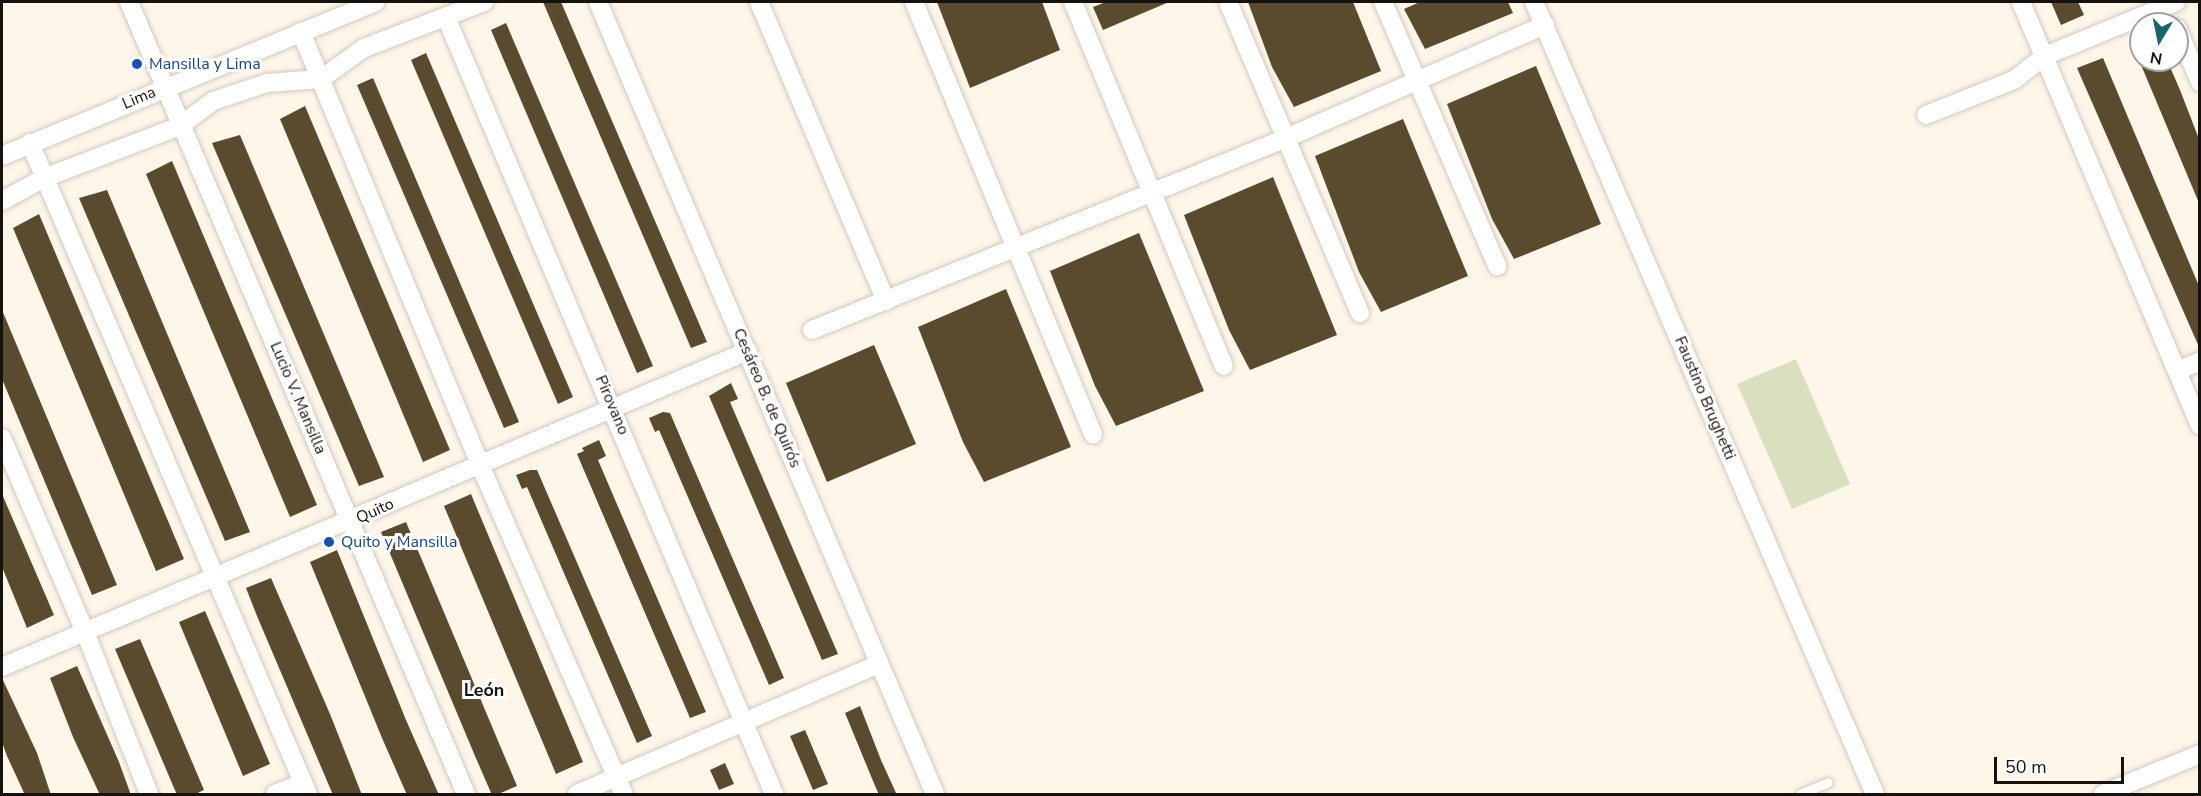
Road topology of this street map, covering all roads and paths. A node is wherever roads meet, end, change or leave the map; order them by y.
1 (129, 2) edge
2 (484, 2) edge
3 (598, 2) edge
4 (759, 2) edge
5 (914, 2) edge
6 (1073, 2) edge
7 (1228, 2) edge
8 (1383, 2) edge
9 (1534, 2) edge
10 (2021, 2) edge
11 (370, 3) edge
12 (2170, 3) edge
13 (446, 17) junction
14 (1545, 25) junction
15 (301, 32) junction
16 (2045, 56) junction
17 (2189, 57) edge
18 (321, 79) junction
19 (1417, 81) junction
20 (2199, 82) edge
21 (165, 87) junction
22 (1926, 115) dead end
23 (180, 126) junction
24 (1284, 139) junction
25 (30, 143) junction
26 (2, 156) edge
27 (44, 178) junction
28 (1153, 193) junction
29 (2, 201) edge
30 (1016, 248) junction
31 (1497, 266) dead end
32 (886, 302) junction
33 (1360, 313) dead end
34 (812, 330) dead end
35 (748, 351) junction
36 (2199, 361) edge
37 (1224, 366) dead end
38 (2177, 371) junction
39 (614, 410) junction
40 (2199, 426) edge
41 (1093, 434) dead end
42 (2, 438) edge
43 (480, 465) junction
44 (351, 522) junction
45 (216, 577) junction
46 (85, 632) junction
47 (879, 663) junction
48 (2, 667) edge
49 (745, 723) junction
50 (2199, 754) edge
51 (1828, 782) dead end
52 (620, 786) edge
53 (305, 789) edge
54 (149, 795) edge
55 (275, 795) edge
56 (466, 795) edge
57 (577, 795) edge
58 (774, 795) edge
59 (934, 795) edge
60 (1800, 795) edge
61 (1875, 795) edge
62 (2103, 795) edge

1 - 21 street, Lucio V. Mansilla
2 - 13 street
3 - 35 street, Cesáreo B. de Quirós
4 - 32 street
5 - 30 street
6 - 28 street
7 - 24 street
8 - 19 street
9 - 14 street, Faustino Brughetti
10 - 16 street
11 - 15 street, Lima
12 - 16 street
13 - 18 street
13 - 39 street, Pirovano
14 - 19 street
14 - 61 street, Faustino Brughetti
15 - 18 street
15 - 21 street, Lima
16 - 22 street
16 - 38 street
17 - 20 street
18 - 23 street
18 - 43 street
19 - 24 street
19 - 31 street
21 - 23 street, Lucio V. Mansilla
21 - 25 street, Lima
23 - 27 street
23 - 44 street, Lucio V. Mansilla
24 - 28 street
24 - 33 street
25 - 26 street, Lima
25 - 27 street
27 - 29 street
27 - 45 street
28 - 30 street
28 - 37 street
30 - 32 street
30 - 41 street
32 - 34 street
35 - 39 street, Quito
35 - 47 street, Cesáreo B. de Quirós
36 - 38 street
38 - 40 street
39 - 43 street, Quito
39 - 49 street, Pirovano
42 - 46 street
43 - 44 street, Quito
43 - 52 street
44 - 45 street, Quito
44 - 56 street, Lucio V. Mansilla
45 - 46 street, Quito
45 - 53 street
46 - 48 street, Quito
46 - 54 street
47 - 49 street
47 - 59 street, Cesáreo B. de Quirós
49 - 52 street
49 - 58 street, Pirovano
50 - 62 street
51 - 60 lane
52 - 57 street
53 - 55 street

